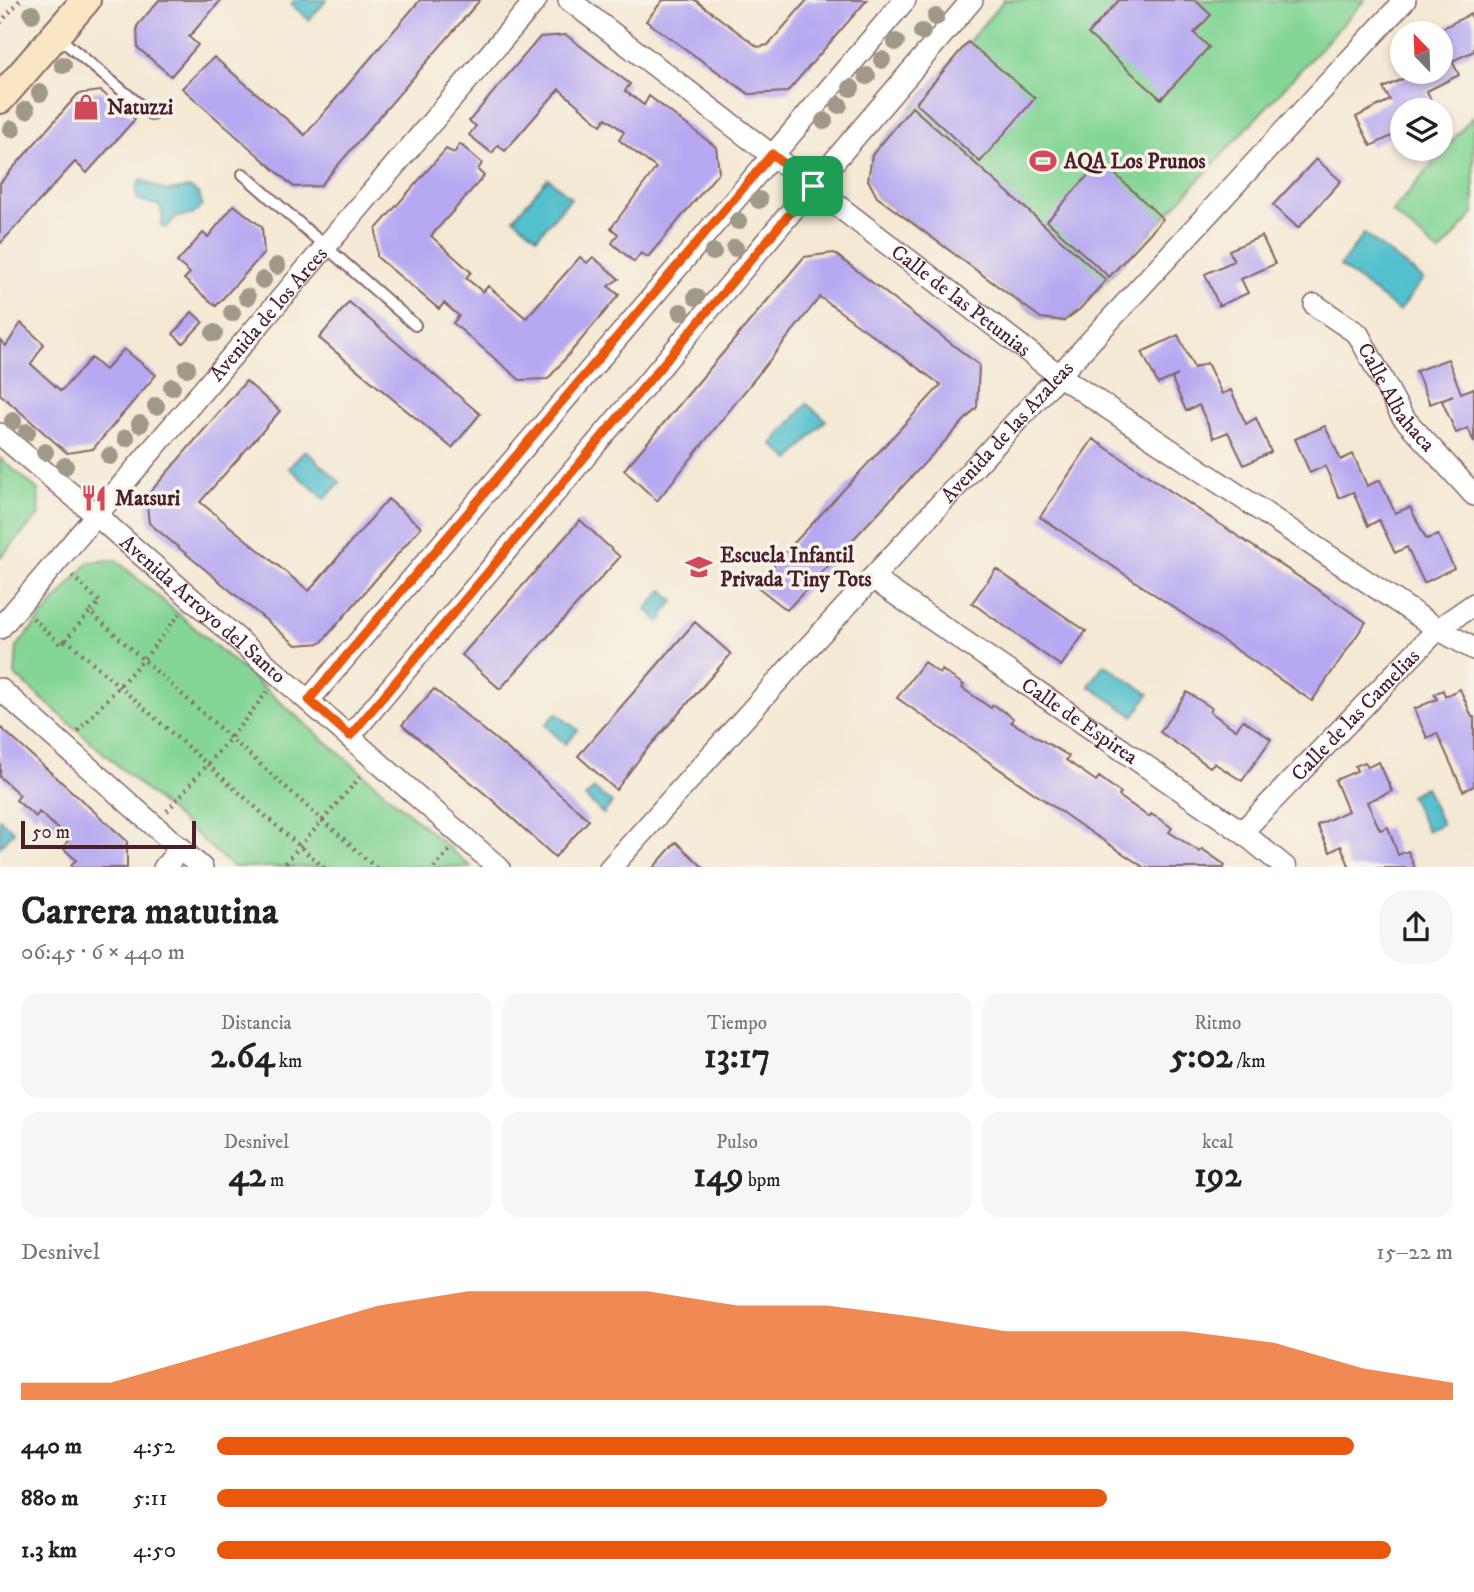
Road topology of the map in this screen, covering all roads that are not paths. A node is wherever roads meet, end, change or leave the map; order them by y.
1 (86, 0) edge
2 (536, 0) edge
3 (569, 0) edge
4 (905, 0) edge
5 (972, 0) edge
6 (1405, 0) edge
7 (55, 35) junction
8 (0, 99) edge
9 (152, 115) dead end
10 (772, 154) junction
11 (243, 174) dead end
12 (813, 186) junction
13 (326, 247) junction
14 (1315, 305) dead end
15 (415, 325) dead end
16 (1060, 376) junction
17 (0, 435) edge
18 (1474, 495) edge
19 (96, 515) junction
20 (872, 578) junction
21 (1474, 604) edge
22 (0, 628) edge
23 (1438, 629) junction
24 (1474, 649) edge
25 (0, 690) edge
26 (309, 700) junction
27 (350, 736) junction
28 (1242, 832) junction
29 (181, 848) junction
30 (164, 867) edge
31 (202, 867) edge
32 (499, 867) edge
33 (610, 867) edge
34 (1286, 867) edge

1 - 7 main road
2 - 13 street, Avenida de los Arces
3 - 10 street, Calle de las Petunias
4 - 10 street
5 - 12 street
6 - 16 street, Avenida de las Azaleas
7 - 8 main road
7 - 9 lane
10 - 12 street, Calle de las Petunias
10 - 26 street
11 - 13 lane
12 - 16 street, Calle de las Petunias
12 - 27 street
13 - 15 lane
13 - 19 street, Avenida de los Arces
14 - 18 street, Calle Albahaca
16 - 20 street, Avenida de las Azaleas
16 - 23 street, Calle de las Petunias
17 - 19 street, Avenida Arroyo del Santo
19 - 22 street, Avenida de los Arces
19 - 26 street, Avenida Arroyo del Santo
20 - 28 street, Calle de Espirea
20 - 33 street, Avenida de las Azaleas
21 - 23 street, Calle de las Camelias
23 - 24 street, Calle de las Petunias
23 - 28 street, Calle de las Camelias
25 - 29 street
26 - 27 street, Avenida Arroyo del Santo
27 - 32 street, Avenida Arroyo del Santo
28 - 34 street, Calle de Espirea
29 - 30 street
29 - 31 street

